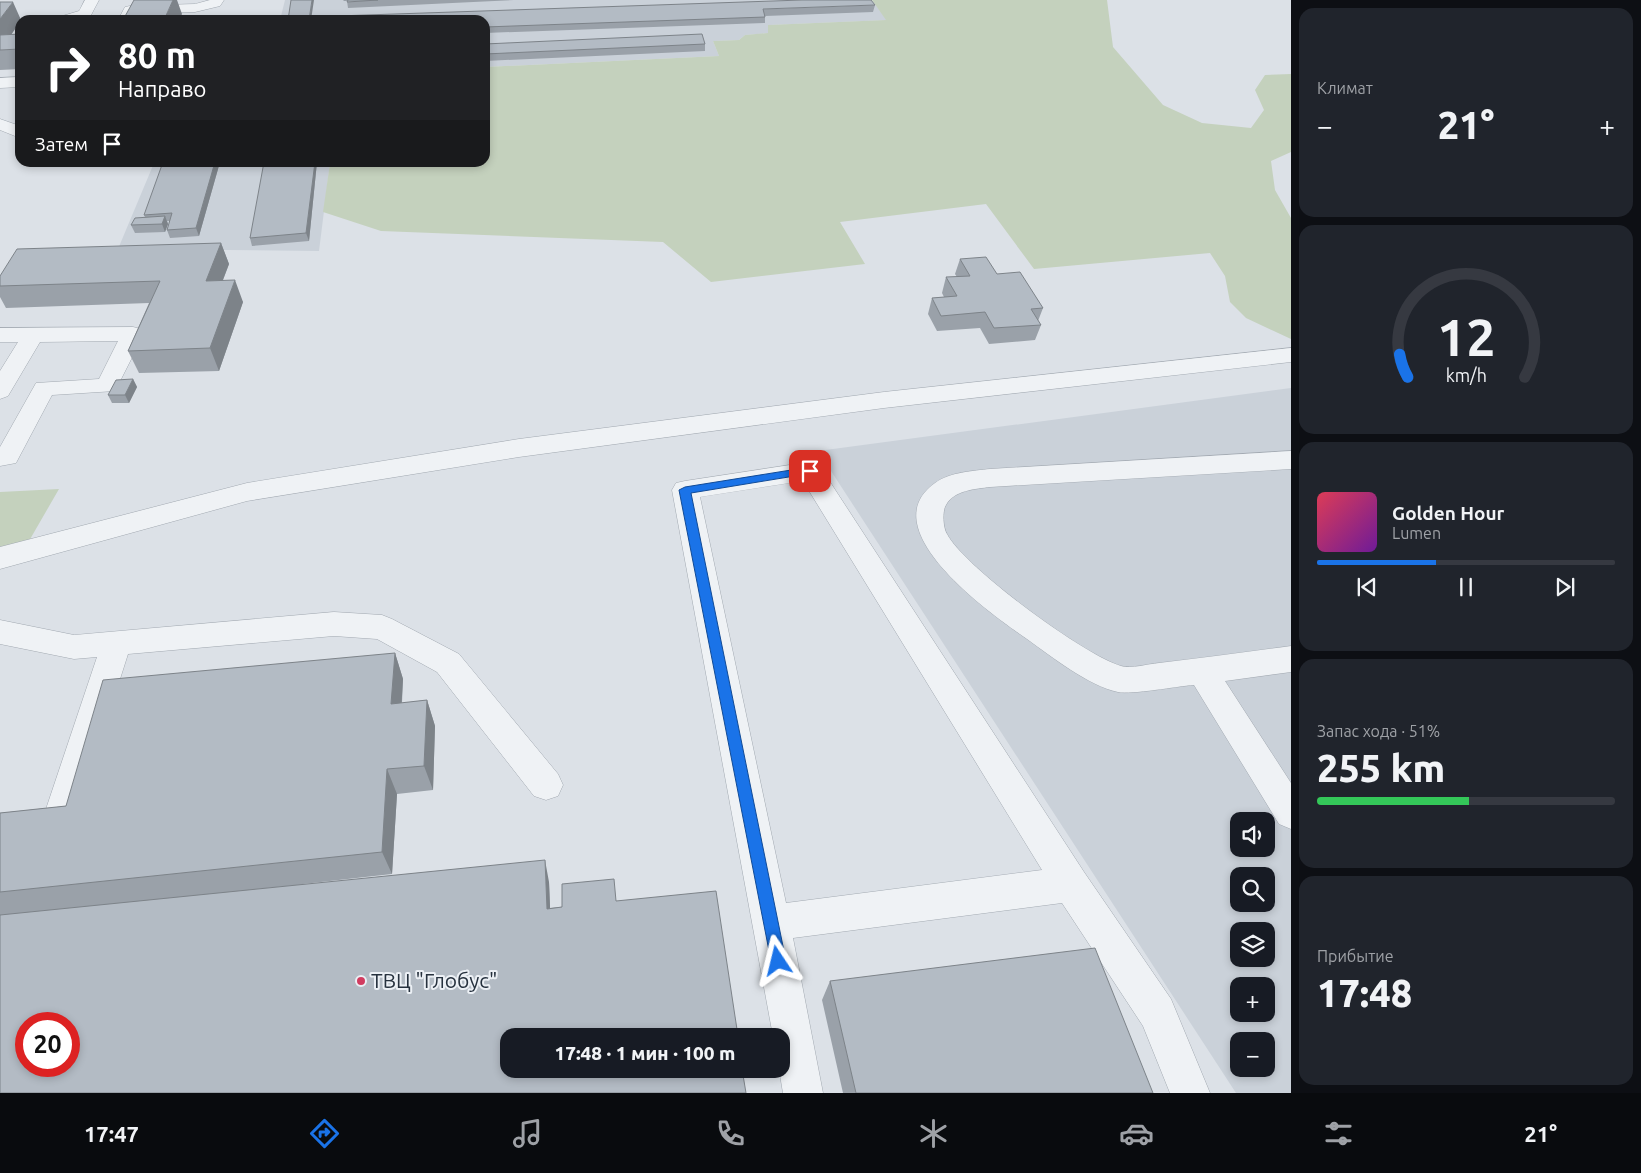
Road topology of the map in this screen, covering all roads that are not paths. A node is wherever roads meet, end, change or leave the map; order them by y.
1 (92, 0) edge
2 (217, 0) edge
3 (82, 15) edge
4 (128, 15) edge
5 (15, 82) edge
6 (0, 83) edge
7 (0, 124) edge
8 (15, 131) edge
9 (0, 335) edge
10 (33, 335) junction
11 (1291, 355) edge
12 (0, 391) edge
13 (0, 457) edge
14 (1291, 460) edge
15 (0, 558) edge
16 (0, 632) edge
17 (116, 644) junction
18 (1291, 660) edge
19 (1202, 671) junction
20 (546, 784) dead end
21 (63, 809) edge
22 (1291, 814) edge
23 (1071, 884) junction
24 (772, 923) junction
25 (803, 1093) edge
26 (1190, 1093) edge

1 - 3 lane
2 - 4 lane
5 - 6 lane
7 - 8 lane
9 - 10 lane
10 - 12 lane
10 - 13 lane
11 - 15 lane
14 - 19 lane
16 - 17 lane
17 - 20 lane
17 - 21 lane
18 - 19 lane
19 - 22 lane
23 - 24 lane
23 - 24 lane
23 - 26 lane
24 - 25 lane

